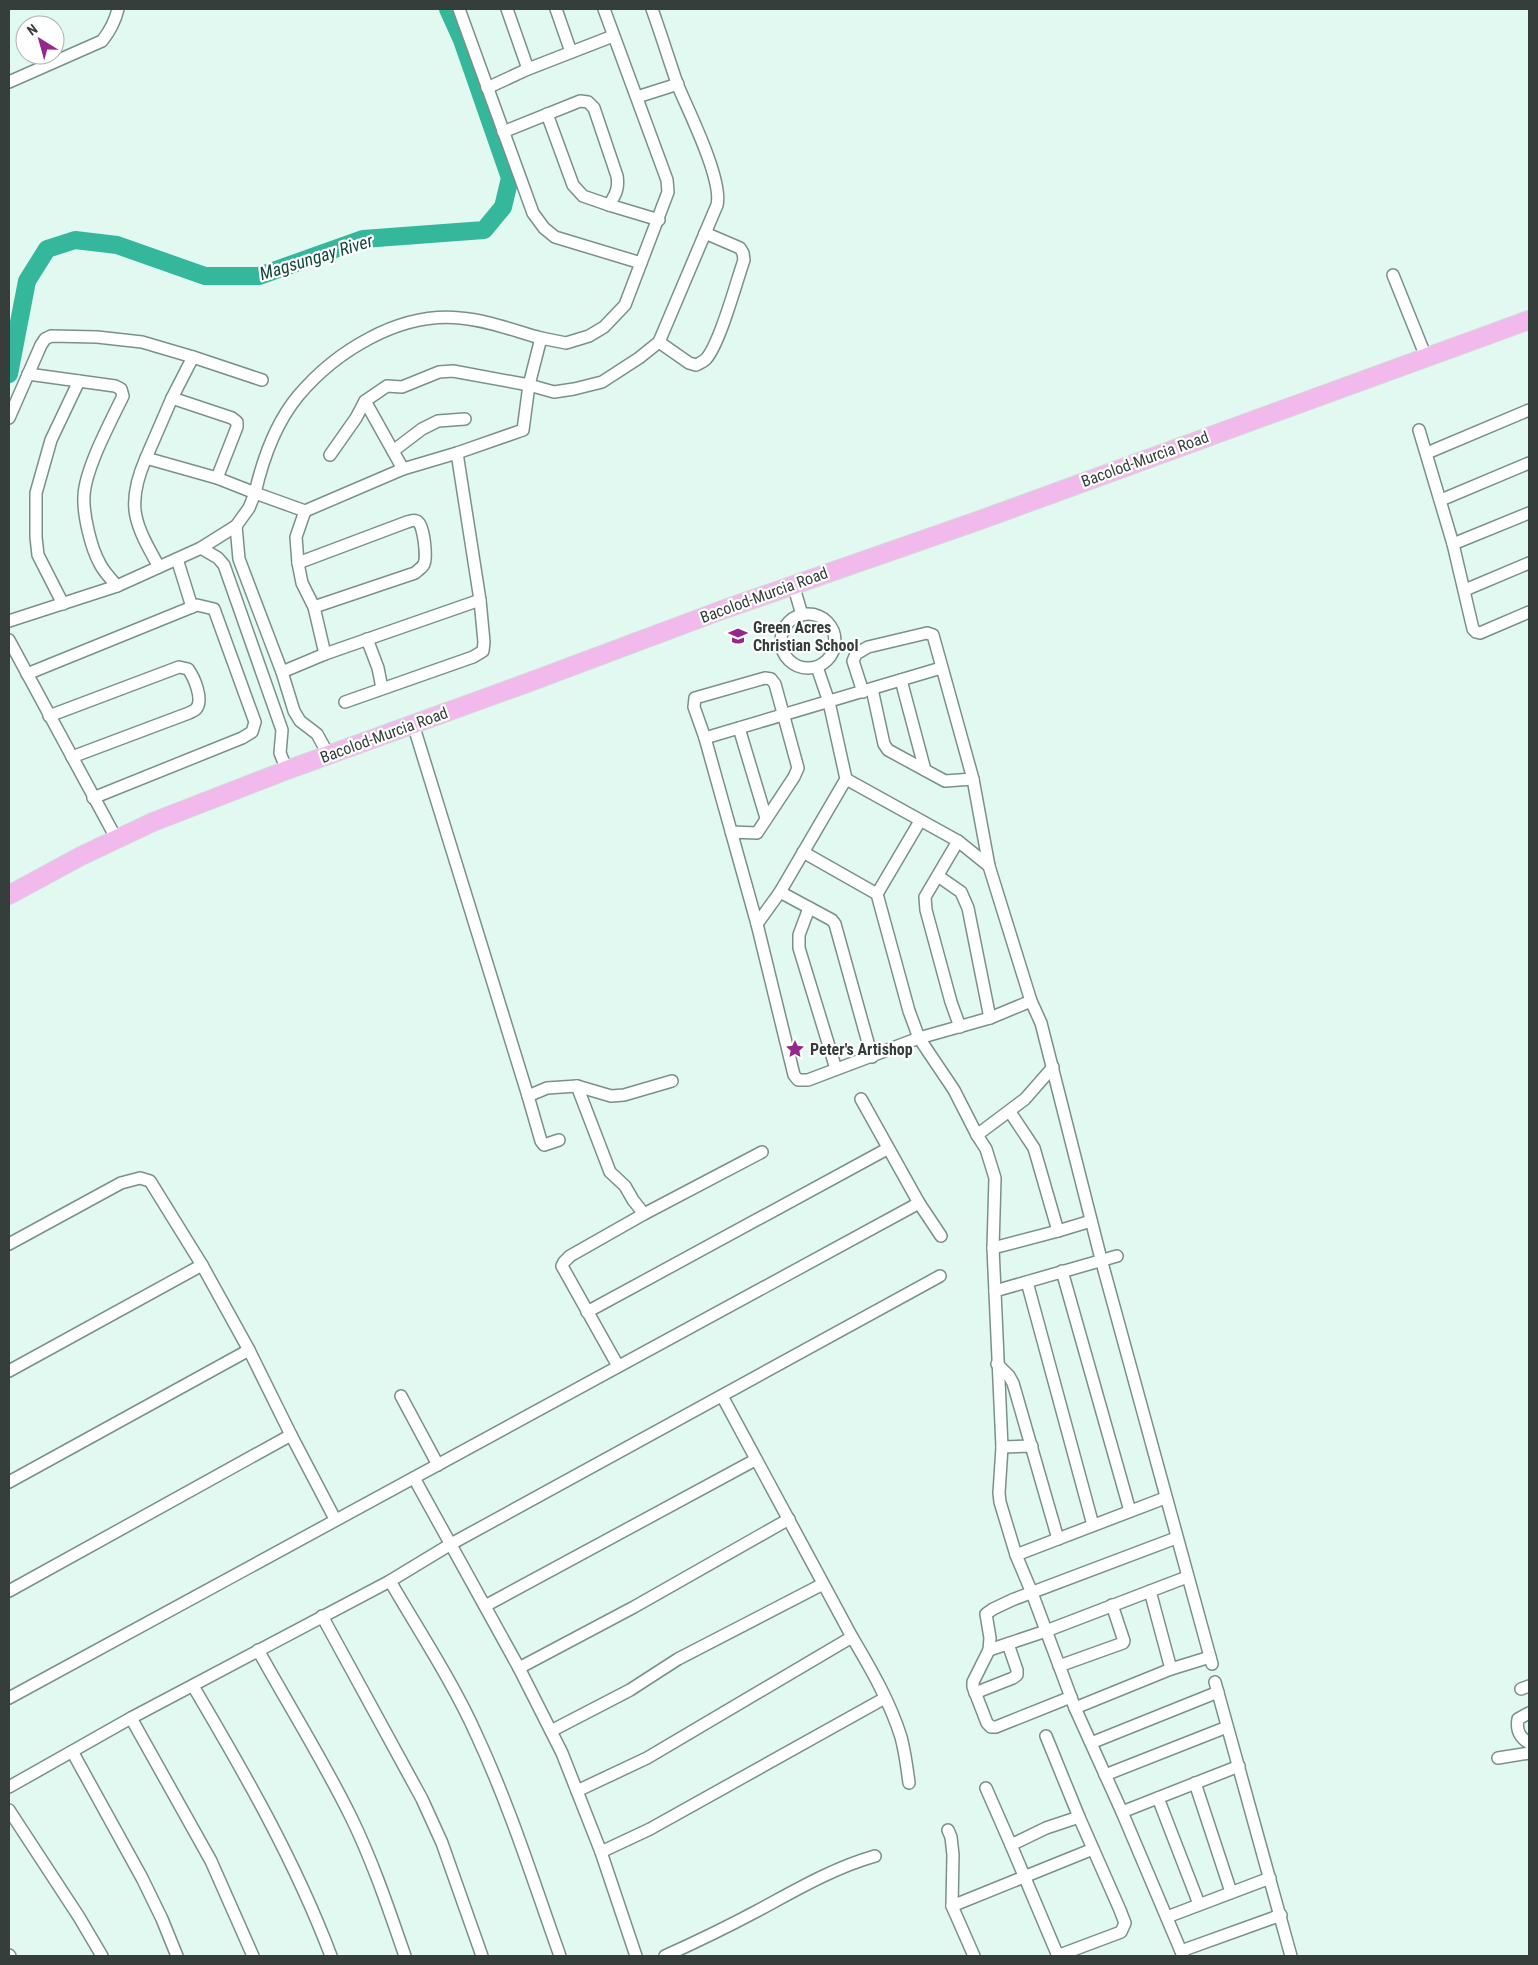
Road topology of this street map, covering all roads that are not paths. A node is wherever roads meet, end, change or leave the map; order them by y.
1 (118, 9) edge
2 (460, 9) edge
3 (507, 9) edge
4 (556, 9) edge
5 (604, 9) edge
6 (652, 9) edge
7 (613, 36) junction
8 (572, 52) junction
9 (528, 69) junction
10 (9, 82) edge
11 (678, 84) junction
12 (487, 88) junction
13 (638, 97) junction
14 (547, 114) junction
15 (502, 132) junction
16 (609, 205) junction
17 (658, 220) junction
18 (705, 233) junction
19 (641, 263) junction
20 (1393, 275) dead end
21 (1529, 320) edge
22 (541, 338) junction
23 (659, 342) junction
24 (193, 357) junction
25 (1426, 357) junction
26 (28, 374) junction
27 (262, 380) dead end
28 (78, 381) junction
29 (529, 385) junction
30 (172, 398) junction
31 (365, 401) junction
32 (1529, 410) edge
33 (9, 418) edge
34 (465, 419) dead end
35 (1419, 430) dead end
36 (393, 451) junction
37 (457, 453) junction
38 (1427, 453) junction
39 (330, 455) dead end
40 (146, 458) junction
41 (1529, 463) edge
42 (403, 469) junction
43 (217, 478) junction
44 (255, 493) junction
45 (1441, 500) junction
46 (305, 511) junction
47 (1529, 513) edge
48 (236, 526) junction
49 (1454, 544) junction
50 (201, 548) junction
51 (177, 559) junction
52 (239, 559) junction
53 (298, 563) junction
54 (1529, 563) edge
55 (224, 565) junction
56 (159, 567) junction
57 (793, 584) junction
58 (117, 586) junction
59 (1465, 590) junction
60 (480, 600) junction
61 (63, 604) junction
62 (192, 607) junction
63 (314, 607) junction
64 (1529, 612) edge
65 (802, 615) junction
66 (9, 621) edge
67 (263, 622) junction
68 (248, 628) junction
69 (367, 639) junction
70 (9, 640) edge
71 (325, 654) junction
72 (817, 667) junction
73 (941, 668) junction
74 (282, 672) junction
75 (27, 674) junction
76 (901, 680) junction
77 (382, 688) junction
78 (287, 690) junction
79 (867, 691) junction
80 (271, 697) junction
81 (345, 702) dead end
82 (829, 702) junction
83 (783, 715) junction
84 (49, 716) junction
85 (414, 724) junction
86 (739, 728) junction
87 (705, 738) junction
88 (328, 754) junction
89 (72, 757) junction
90 (287, 770) junction
91 (925, 770) junction
92 (846, 779) junction
93 (973, 779) junction
94 (93, 798) junction
95 (766, 818) junction
96 (920, 821) junction
97 (731, 832) junction
98 (116, 838) junction
99 (958, 842) junction
100 (803, 852) junction
101 (989, 866) junction
102 (938, 876) junction
103 (780, 892) junction
104 (877, 894) junction
105 (9, 895) edge
106 (809, 908) junction
107 (757, 924) junction
108 (1031, 1001) junction
109 (990, 1018) junction
110 (960, 1027) junction
111 (919, 1038) junction
112 (872, 1057) junction
113 (1053, 1067) junction
114 (836, 1069) junction
115 (672, 1081) dead end
116 (577, 1086) junction
117 (528, 1096) junction
118 (861, 1099) dead end
119 (1010, 1112) junction
120 (976, 1135) junction
121 (559, 1140) dead end
122 (888, 1148) junction
123 (762, 1152) dead end
124 (919, 1203) junction
125 (644, 1214) junction
126 (1091, 1221) junction
127 (1058, 1231) junction
128 (941, 1236) dead end
129 (9, 1244) edge
130 (993, 1248) junction
131 (1117, 1256) dead end
132 (1101, 1260) junction
133 (202, 1265) junction
134 (1062, 1271) junction
135 (940, 1276) dead end
136 (1027, 1282) junction
137 (995, 1291) junction
138 (587, 1312) junction
139 (249, 1350) junction
140 (997, 1364) junction
141 (618, 1366) junction
142 (9, 1371) edge
143 (401, 1396) dead end
144 (722, 1396) junction
145 (291, 1435) junction
146 (1032, 1446) junction
147 (1002, 1447) junction
148 (756, 1460) junction
149 (438, 1466) junction
150 (414, 1478) junction
151 (9, 1482) edge
152 (1165, 1498) junction
153 (1130, 1511) junction
154 (335, 1518) junction
155 (788, 1519) junction
156 (1093, 1526) junction
157 (1176, 1538) junction
158 (1058, 1539) junction
159 (451, 1544) junction
160 (1016, 1555) junction
161 (1187, 1577) junction
162 (390, 1581) junction
163 (824, 1584) junction
164 (9, 1591) edge
165 (1150, 1591) junction
166 (1032, 1593) junction
167 (1112, 1605) junction
168 (485, 1606) junction
169 (322, 1616) junction
170 (1046, 1631) junction
171 (852, 1637) junction
172 (1008, 1644) junction
173 (258, 1650) junction
174 (988, 1650) junction
175 (1059, 1666) junction
176 (518, 1668) junction
177 (1171, 1669) junction
178 (193, 1686) junction
179 (976, 1693) junction
180 (9, 1698) edge
181 (885, 1698) junction
182 (1073, 1702) junction
183 (1529, 1713) edge
184 (131, 1718) junction
185 (1228, 1727) junction
186 (550, 1731) junction
187 (1046, 1736) dead end
188 (1090, 1743) junction
189 (1529, 1743) edge
190 (73, 1753) junction
191 (1529, 1753) edge
192 (1498, 1758) dead end
193 (1239, 1766) junction
194 (1105, 1775) junction
195 (910, 1782) dead end
196 (1195, 1784) junction
197 (9, 1787) edge
198 (986, 1788) dead end
199 (577, 1791) junction
200 (1158, 1798) junction
201 (9, 1810) edge
202 (1122, 1812) junction
203 (1079, 1817) junction
204 (948, 1830) dead end
205 (1011, 1845) junction
206 (1092, 1849) junction
207 (601, 1852) junction
208 (875, 1856) dead end
209 (1024, 1877) junction
210 (1270, 1878) junction
211 (1231, 1892) junction
212 (1199, 1904) junction
213 (952, 1906) junction
214 (1281, 1916) junction
215 (1167, 1917) junction
216 (1182, 1954) edge
217 (1287, 1955) edge
218 (102, 1956) edge
219 (177, 1956) edge
220 (253, 1956) edge
221 (331, 1956) edge
222 (405, 1956) edge
223 (482, 1956) edge
224 (560, 1956) edge
225 (636, 1956) edge
226 (665, 1956) edge
227 (974, 1956) edge
228 (1058, 1956) edge

1 - 10 street
2 - 12 street
3 - 9 street
4 - 8 street
5 - 7 street
6 - 11 street
7 - 8 street
7 - 13 street
8 - 9 street
9 - 12 street
11 - 13 street
11 - 18 street
12 - 15 street
13 - 17 street
14 - 15 street
14 - 16 street
14 - 16 street
15 - 19 street
16 - 17 street
17 - 19 street
18 - 23 street
18 - 23 street
19 - 22 street
20 - 25 street
21 - 25 main road, Bacolod-Murcia Road
22 - 29 street
22 - 44 street
23 - 29 street
24 - 26 street
24 - 27 street
24 - 30 street
25 - 57 main road, Bacolod-Murcia Road
26 - 28 street
26 - 33 street
28 - 58 street
28 - 61 street
29 - 31 street
29 - 37 street
30 - 40 street
30 - 43 street
31 - 36 street
31 - 39 street
32 - 38 street
34 - 36 street
35 - 38 street
36 - 42 street
37 - 42 street
37 - 60 street
38 - 45 street
40 - 43 street
40 - 56 street
41 - 45 street
42 - 46 street
43 - 44 street
44 - 46 street
44 - 48 street
45 - 49 street
46 - 53 street
47 - 49 street
48 - 50 street
48 - 52 street
49 - 59 street
50 - 51 street
50 - 55 street
51 - 56 street
51 - 62 street
52 - 55 street
52 - 67 street
53 - 63 street
53 - 63 street
54 - 59 street
55 - 68 street
56 - 58 street
57 - 65 street
57 - 85 main road, Bacolod-Murcia Road
58 - 61 street
59 - 64 street
60 - 69 street
60 - 77 street
61 - 66 street
62 - 75 street
62 - 94 street
63 - 71 street
65 - 72 street
65 - 72 street
67 - 68 street
67 - 74 street
68 - 80 street
69 - 71 street
69 - 77 street
70 - 75 street
71 - 74 street
72 - 82 street
73 - 76 street
73 - 79 street
73 - 93 street
74 - 78 street
75 - 84 street
76 - 79 street
76 - 91 street
77 - 81 street
78 - 80 street
78 - 88 street
79 - 82 street
79 - 91 street
80 - 90 street
82 - 83 street
82 - 92 street
83 - 86 street
83 - 87 street
83 - 95 street
84 - 89 street
84 - 89 street
85 - 88 main road, Bacolod-Murcia Road
85 - 117 street
86 - 87 street
86 - 95 street
87 - 97 street
88 - 90 main road, Bacolod-Murcia Road
89 - 94 street
90 - 98 main road, Bacolod-Murcia Road
91 - 93 street
92 - 96 street
92 - 100 street
93 - 101 street
94 - 98 street
95 - 97 street
96 - 99 street
96 - 104 street
97 - 107 street
98 - 105 main road, Bacolod-Murcia Road
99 - 101 street
99 - 102 street
100 - 103 street
100 - 104 street
101 - 108 street
102 - 109 street
102 - 110 street
103 - 106 street
103 - 107 street
104 - 111 street
106 - 112 street
106 - 114 street
107 - 114 street
108 - 109 street
108 - 113 street
109 - 110 street
110 - 111 street
111 - 112 street
111 - 120 street
112 - 114 street
113 - 119 street
113 - 126 street
115 - 116 street
116 - 117 street
116 - 125 street
117 - 121 street
118 - 122 street
119 - 120 street
119 - 127 street
120 - 130 street
122 - 124 street
122 - 138 street
123 - 125 street
124 - 128 street
124 - 141 street
125 - 138 street
126 - 127 street
126 - 132 street
127 - 130 street
129 - 133 street
130 - 137 street
131 - 132 street
132 - 134 street
132 - 152 street
133 - 139 street
133 - 142 street
134 - 136 street
134 - 153 street
135 - 144 street
136 - 137 street
136 - 156 street
137 - 140 street
138 - 141 street
139 - 145 street
139 - 151 street
140 - 146 street
140 - 147 street
141 - 149 street
143 - 149 street
144 - 148 street
144 - 159 street
145 - 154 street
145 - 164 street
146 - 147 street
146 - 158 street
147 - 160 street
148 - 155 street
148 - 168 street
149 - 150 street
150 - 154 street
150 - 159 street
152 - 153 street
152 - 157 street
153 - 156 street
154 - 180 street
155 - 163 street
155 - 176 street
156 - 158 street
157 - 161 street
157 - 166 street
158 - 160 street
159 - 162 street
159 - 168 street
160 - 166 street
161 - 165 street
161 - 177 street
162 - 169 street
162 - 224 street
163 - 171 street
163 - 186 street
165 - 167 street
165 - 177 street
166 - 170 street
166 - 174 street
167 - 170 street
167 - 175 street
168 - 176 street
169 - 173 street
169 - 223 street
170 - 172 street
170 - 175 street
171 - 181 street
171 - 199 street
172 - 174 street
172 - 179 street
173 - 178 street
173 - 222 street
174 - 179 street
175 - 182 street
176 - 186 street
177 - 182 street
178 - 184 street
178 - 221 street
179 - 182 street
181 - 195 street
181 - 207 street
182 - 188 street
183 - 189 street
184 - 190 street
184 - 220 street
185 - 188 street
185 - 193 street
185 - 194 street
186 - 199 street
187 - 203 street
188 - 194 street
190 - 197 street
190 - 219 street
191 - 192 street
193 - 196 street
193 - 210 street
194 - 202 street
196 - 200 street
196 - 211 street
198 - 205 street
199 - 207 street
200 - 202 street
200 - 212 street
201 - 218 street
202 - 215 street
203 - 205 street
203 - 206 street
204 - 213 street
205 - 209 street
206 - 209 street
206 - 228 street
207 - 225 street
208 - 226 street
209 - 213 street
209 - 228 street
210 - 211 street
210 - 214 street
211 - 212 street
212 - 215 street
213 - 227 street
214 - 216 street
214 - 217 street
215 - 216 street

